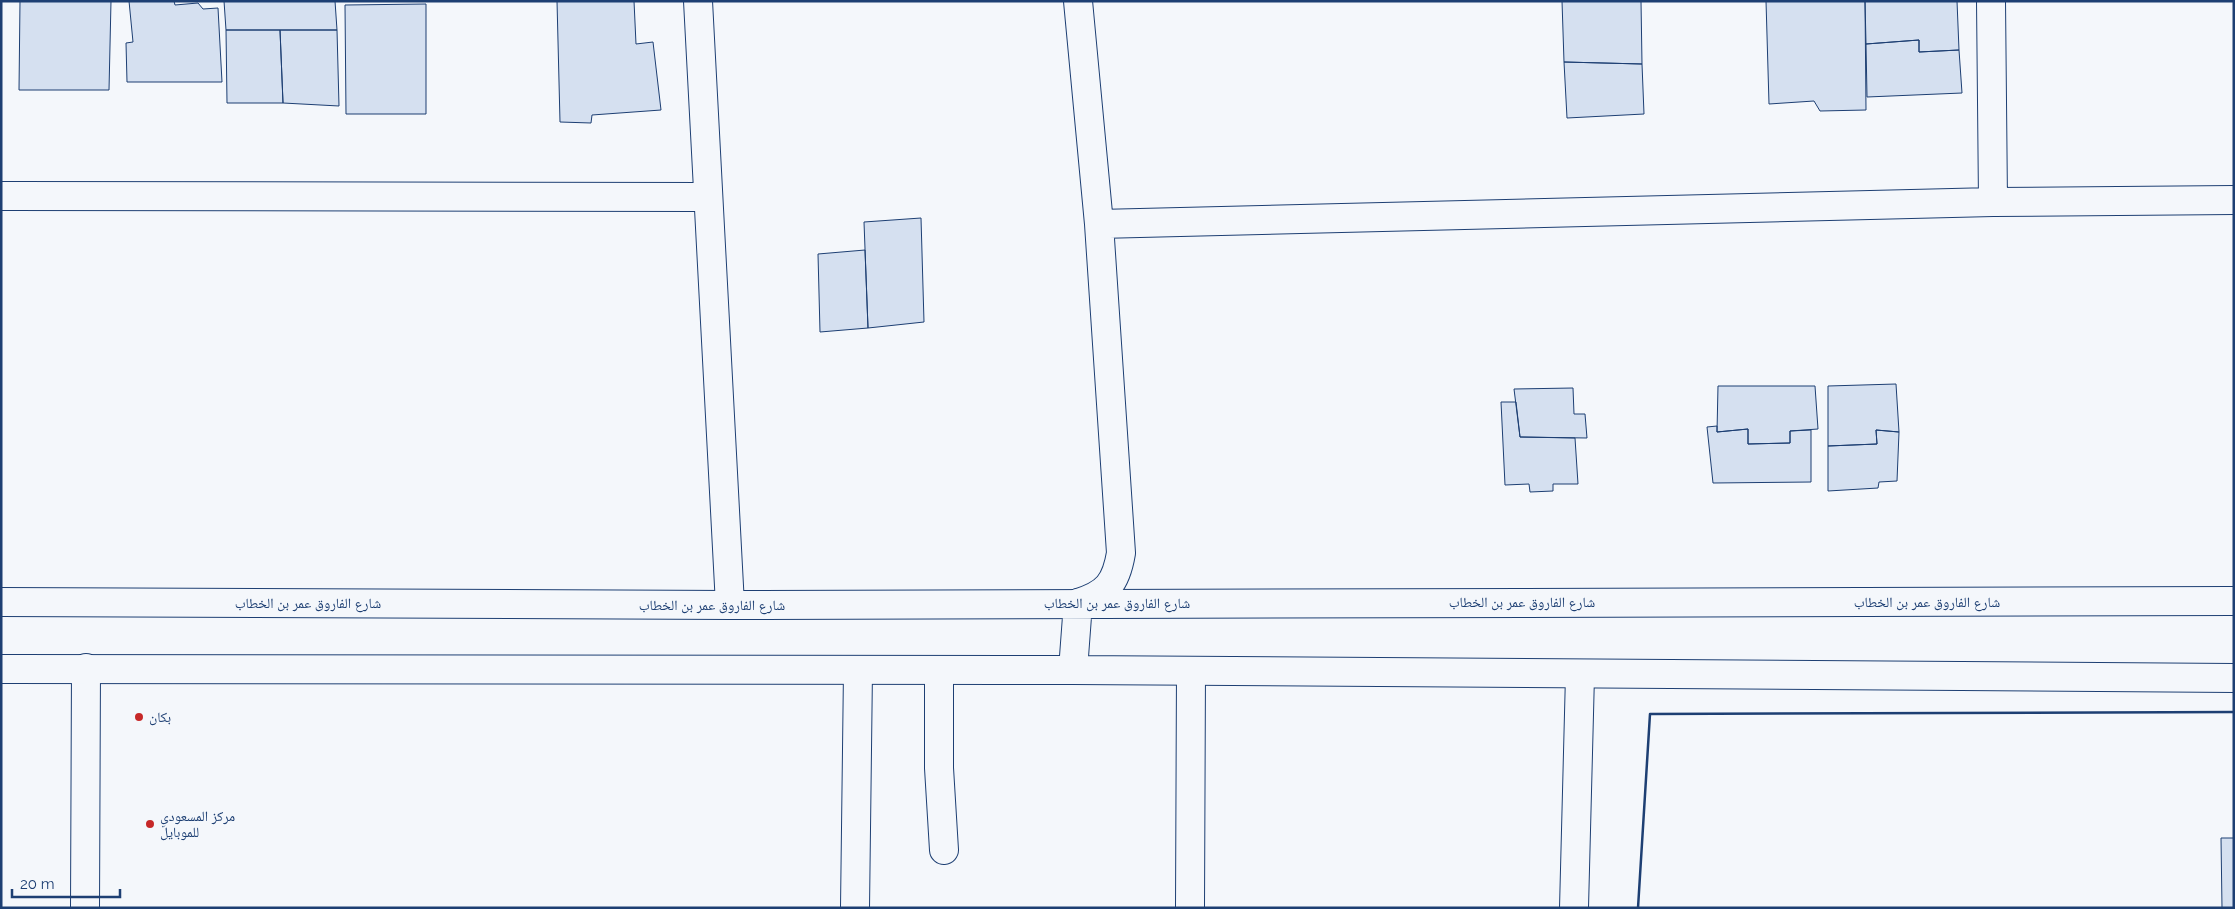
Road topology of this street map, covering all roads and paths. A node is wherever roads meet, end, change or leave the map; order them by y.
1 (698, 1) edge
2 (1078, 1) edge
3 (1991, 1) edge
4 (1, 196) edge
5 (708, 197) junction
6 (2234, 200) edge
7 (1993, 202) junction
8 (1099, 224) junction
9 (2234, 601) edge
10 (1, 602) edge
11 (1078, 603) junction
12 (730, 605) junction
13 (86, 668) junction
14 (1, 669) edge
15 (858, 670) junction
16 (939, 670) junction
17 (1073, 670) junction
18 (1191, 671) junction
19 (1580, 675) junction
20 (2234, 678) edge
21 (944, 850) dead end
22 (85, 908) edge
23 (855, 908) edge
24 (1190, 908) edge
25 (1574, 908) edge

1 - 5 main road
2 - 8 main road
3 - 7 main road
4 - 5 main road
5 - 12 main road
6 - 7 main road
7 - 8 main road
8 - 11 main road
9 - 11 main road, شارع الفاروق عمر بن الخطاب
10 - 12 main road, شارع الفاروق عمر بن الخطاب
11 - 12 main road, شارع الفاروق عمر بن الخطاب
11 - 17 main road
13 - 14 main road
13 - 15 main road
13 - 22 main road
15 - 16 main road
15 - 23 main road
16 - 17 main road
16 - 21 main road
17 - 18 main road
18 - 19 main road
18 - 24 main road
19 - 20 main road
19 - 25 main road

